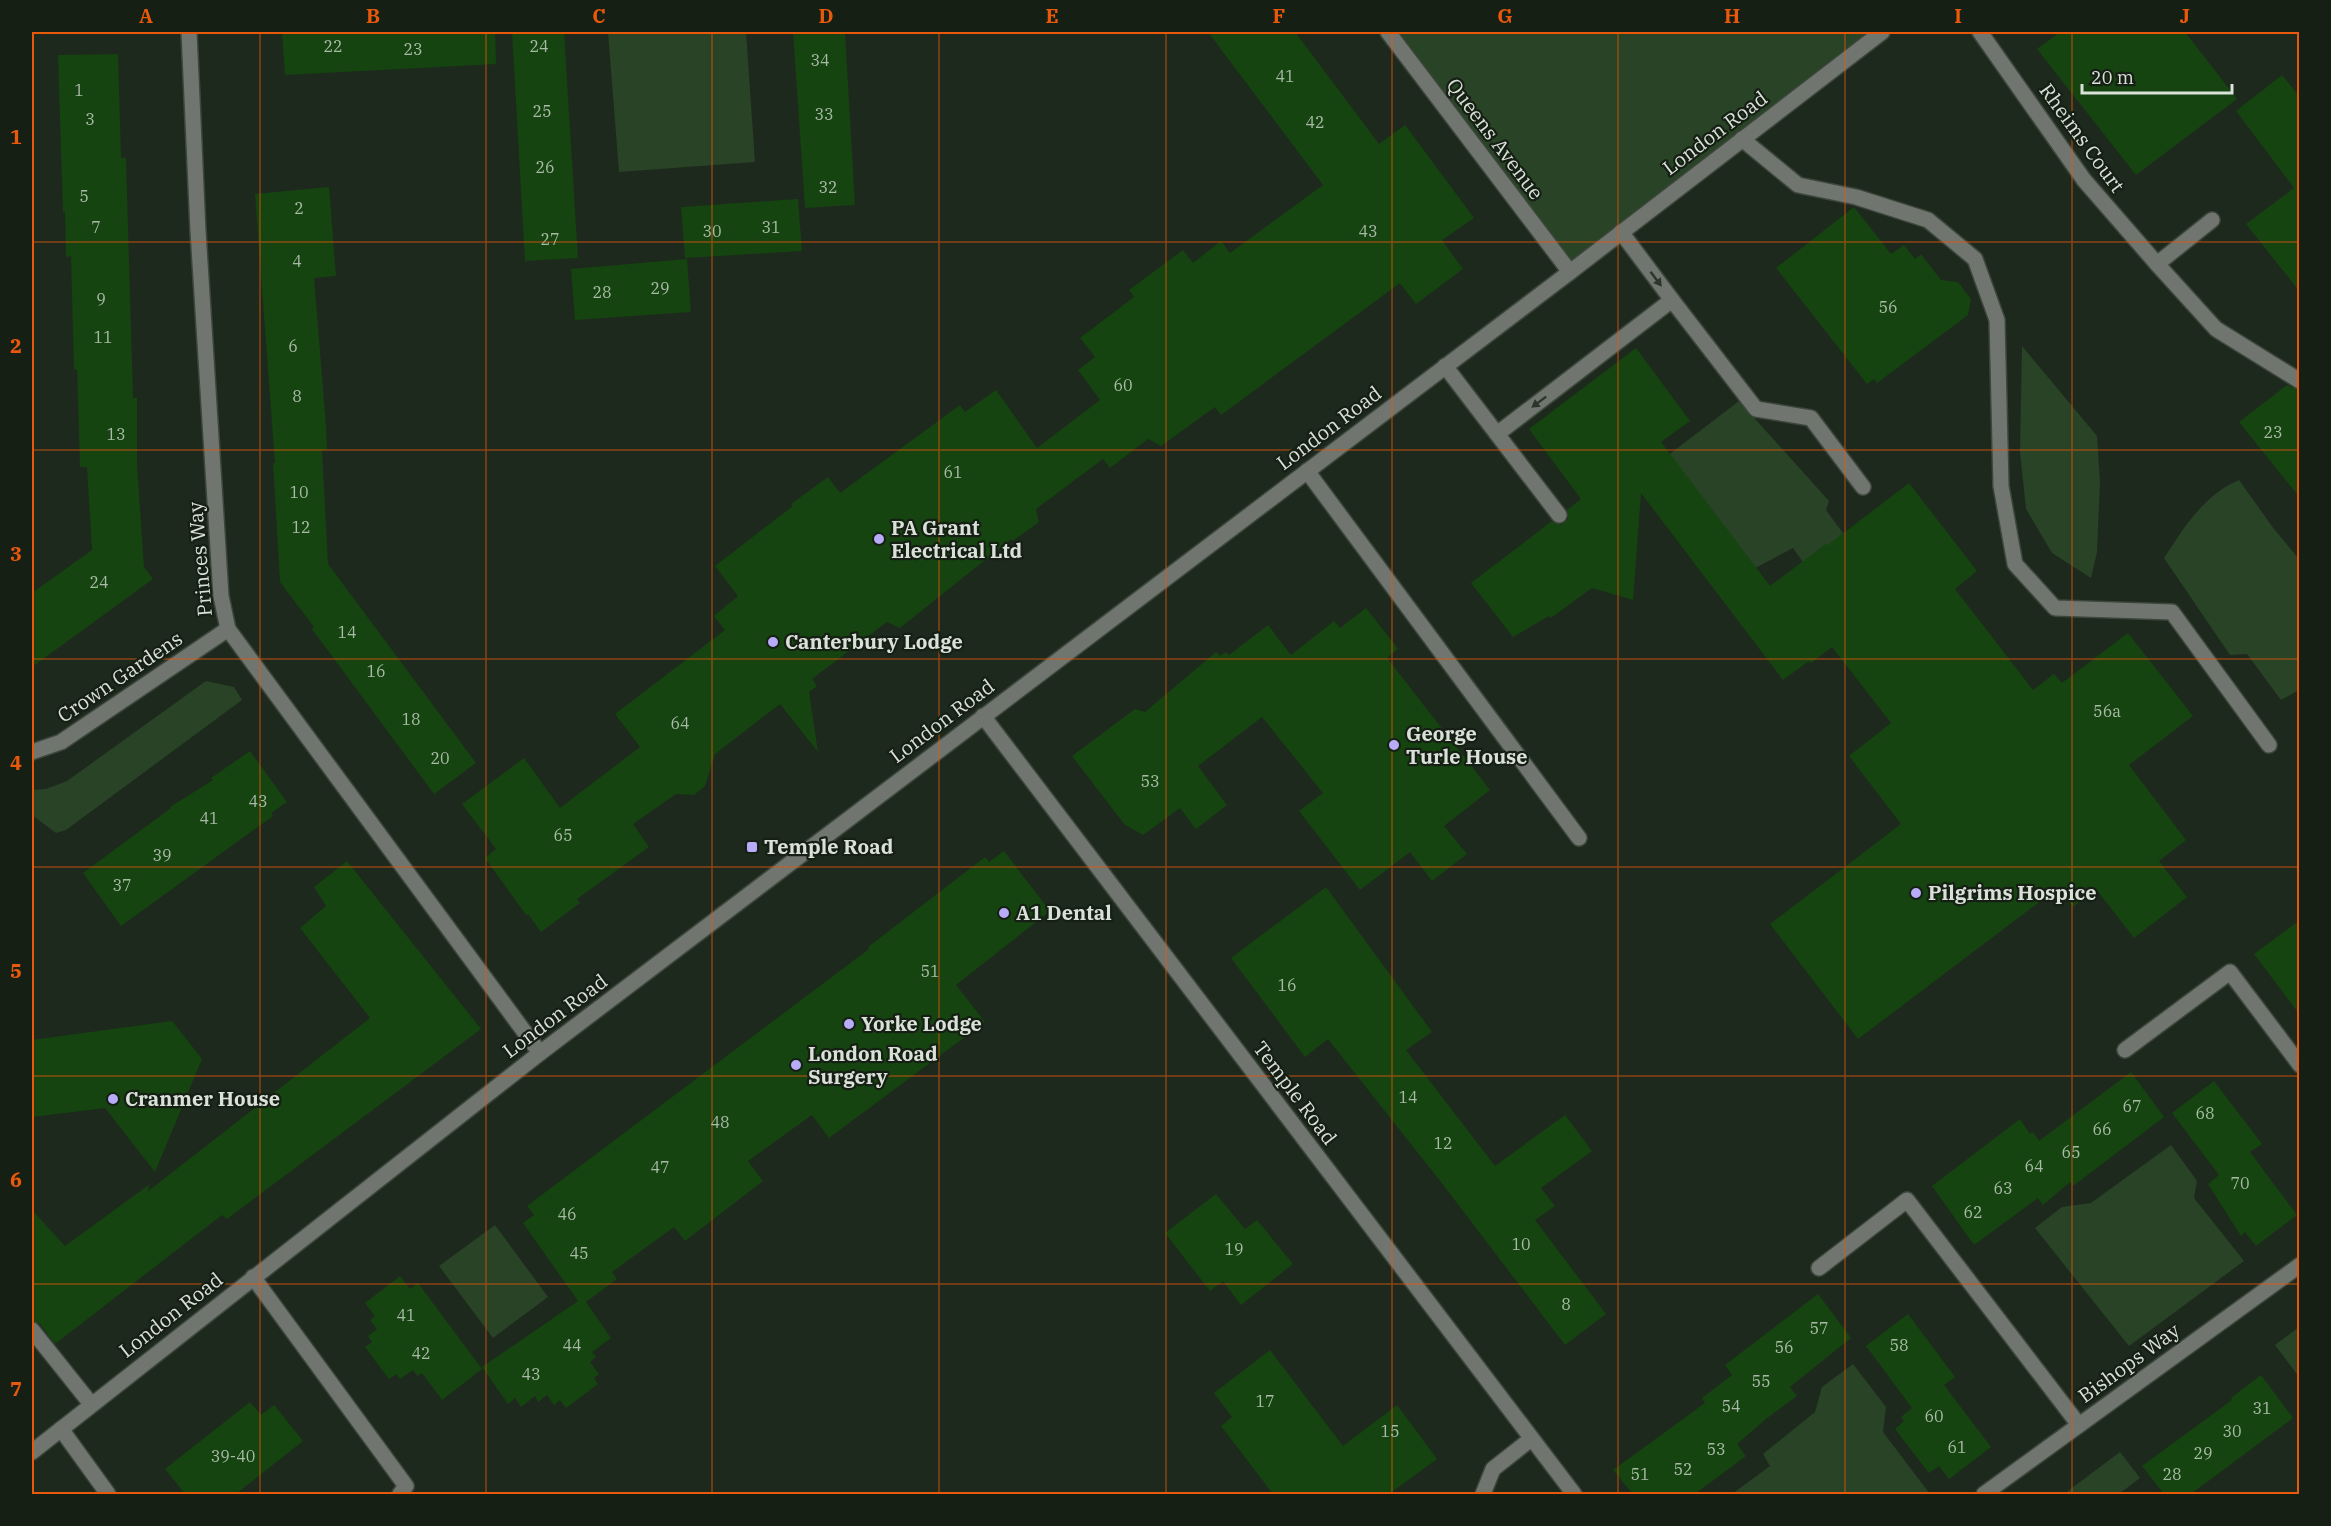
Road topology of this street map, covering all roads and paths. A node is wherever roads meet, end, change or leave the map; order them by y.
1 (189, 32) edge
2 (1388, 32) edge
3 (1882, 32) edge
4 (1980, 32) edge
5 (1742, 139) junction
6 (2212, 220) dead end
7 (1621, 232) junction
8 (2157, 264) junction
9 (1570, 272) junction
10 (1672, 300) junction
11 (1445, 366) junction
12 (2300, 381) edge
13 (1497, 434) junction
14 (1307, 471) junction
15 (1863, 487) dead end
16 (1559, 516) dead end
17 (228, 629) junction
18 (983, 716) junction
19 (2269, 745) dead end
20 (32, 752) edge
21 (1579, 838) dead end
22 (2125, 1050) dead end
23 (540, 1053) junction
24 (2300, 1065) edge
25 (2300, 1265) edge
26 (1819, 1268) dead end
27 (254, 1277) junction
28 (32, 1330) edge
29 (91, 1404) junction
30 (2079, 1425) junction
31 (61, 1429) junction
32 (1531, 1439) junction
33 (32, 1452) edge
34 (108, 1494) edge
35 (400, 1494) edge
36 (1483, 1494) edge
37 (1574, 1494) edge
38 (1984, 1494) edge

1 - 17 street, Princes Way
2 - 9 street, Queens Avenue
3 - 5 street, London Road
4 - 8 street, Rheims Court
5 - 7 street, London Road
5 - 19 street
6 - 8 street
7 - 9 street, London Road
7 -> 10 street
8 - 12 street, Rheims Court
9 - 11 street, London Road
10 -> 13 street
10 - 15 street
11 - 13 street
11 - 14 street, London Road
13 - 16 street
14 - 18 street, London Road
14 - 21 street
17 - 20 street, Crown Gardens
17 - 23 street, Princes Way
18 - 23 street, London Road
18 - 32 street, Temple Road
22 - 24 street
23 - 27 street, London Road
25 - 30 street, Bishops Way
26 - 30 street
27 - 29 street, London Road
27 - 35 street
28 - 29 street
29 - 31 street, London Road
30 - 38 street, Bishops Way
31 - 33 street, London Road
31 - 34 street
32 - 36 street
32 - 37 street, Temple Road

